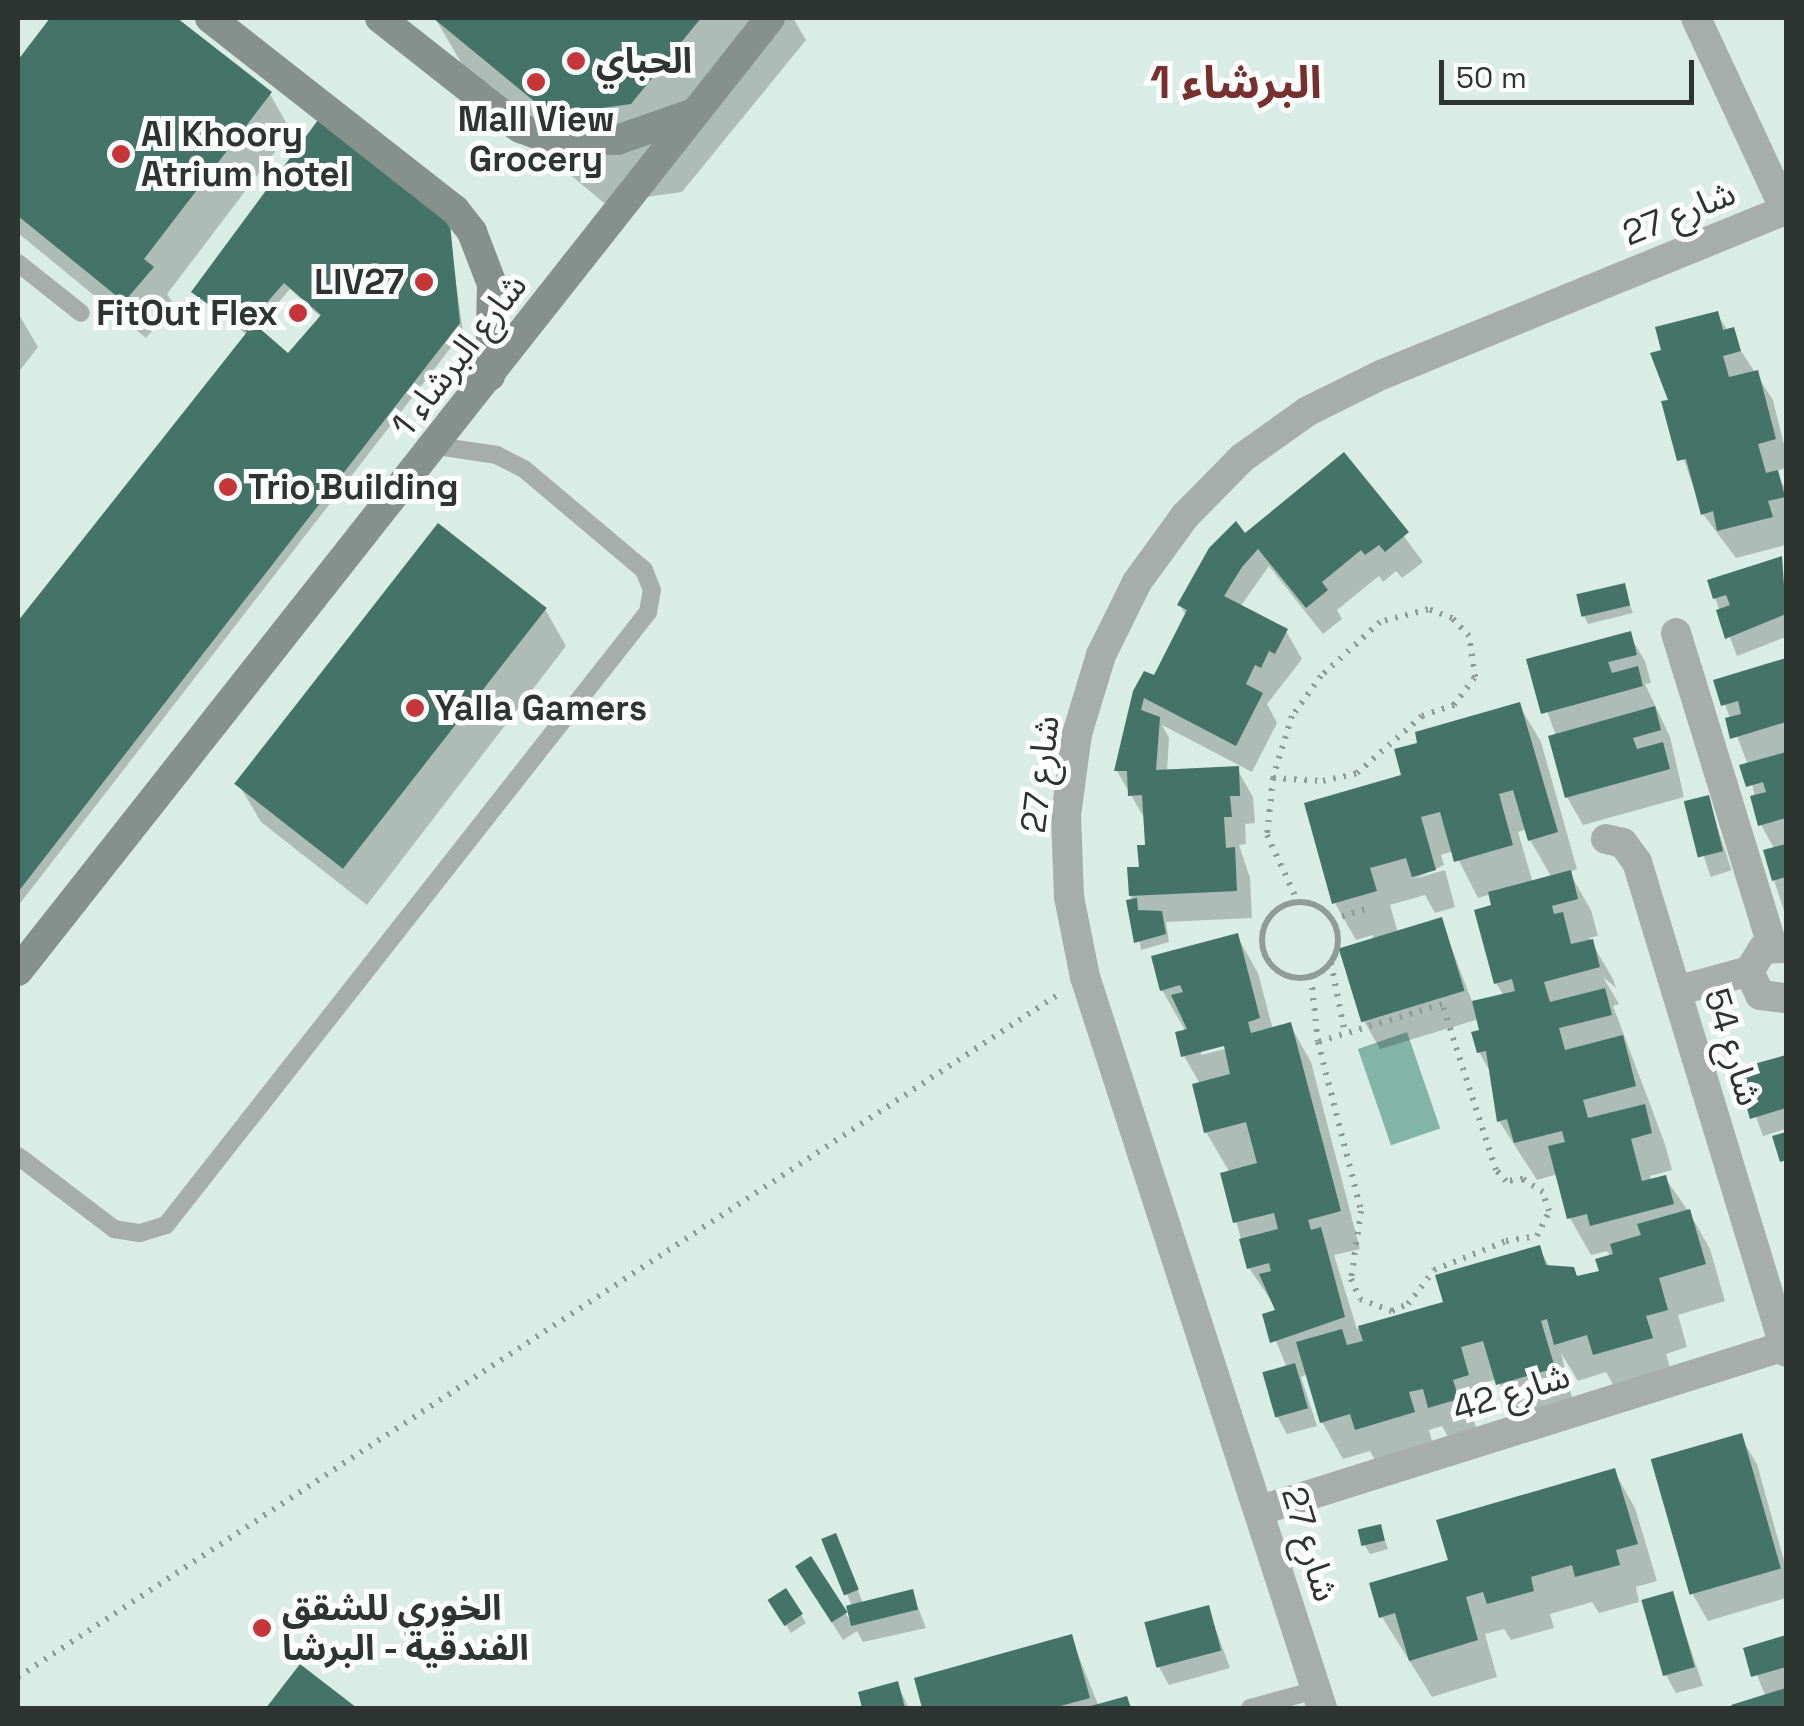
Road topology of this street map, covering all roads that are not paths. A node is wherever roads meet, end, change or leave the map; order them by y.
1 (210, 18) edge
2 (380, 18) edge
3 (770, 18) edge
4 (1696, 18) edge
5 (694, 113) junction
6 (1786, 211) edge
7 (18, 263) edge
8 (81, 313) dead end
9 (490, 376) junction
10 (436, 446) junction
11 (1676, 632) dead end
12 (1606, 839) dead end
13 (1779, 947) edge
14 (18, 971) edge
15 (1751, 980) junction
16 (1786, 998) edge
17 (1679, 1000) junction
18 (18, 1156) edge
19 (1786, 1349) edge
20 (1260, 1510) junction
21 (1319, 1699) edge
22 (1250, 1708) edge

1 - 9 street
2 - 5 street
3 - 5 street, شارع البرشاء 1
4 - 6 street
5 - 9 street, شارع البرشاء 1
6 - 20 street, شارع 27
7 - 8 lane
9 - 10 street, شارع البرشاء 1
10 - 14 street, شارع البرشاء 1
10 - 18 lane
11 - 13 street
12 - 17 street, شارع 54
13 - 15 street
15 - 16 street
15 - 17 street
17 - 19 street, شارع 54
19 - 20 street, شارع 42
20 - 21 street, شارع 27
21 - 22 lane

